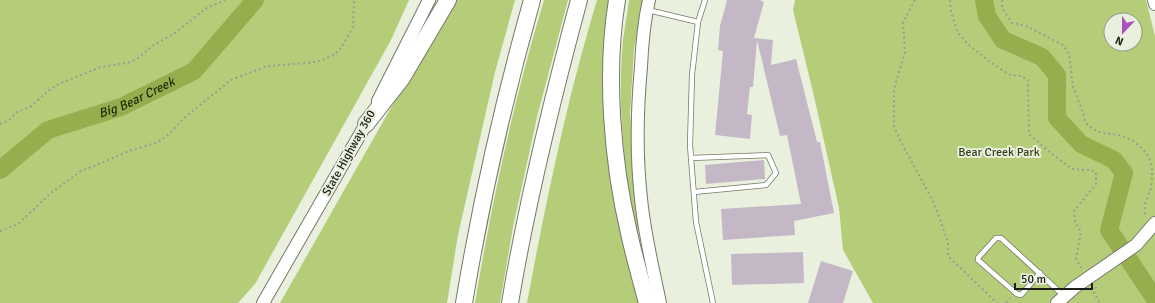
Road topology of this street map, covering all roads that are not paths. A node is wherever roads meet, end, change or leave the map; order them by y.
1 (429, 0) edge
2 (448, 0) edge
3 (532, 0) edge
4 (579, 0) edge
5 (617, 0) edge
6 (705, 0) edge
7 (1154, 0) edge
8 (1155, 4) edge
9 (648, 5) edge
10 (698, 22) junction
11 (366, 124) junction
12 (691, 158) junction
13 (694, 192) junction
14 (1152, 221) edge
15 (1040, 273) junction
16 (1060, 300) edge
17 (263, 303) edge
18 (464, 303) edge
19 (510, 303) edge
20 (647, 303) edge
21 (660, 303) edge
22 (713, 303) edge

1 - 11 main road, State Highway 360
2 - 11 highway
3 - 18 highway
4 - 19 highway
5 - 20 highway
6 - 10 lane
7 - 8 main road
9 - 10 lane
9 - 21 main road
10 - 12 lane
11 - 17 main road, State Highway 360
12 - 13 lane
12 - 13 lane
13 - 22 lane
14 - 16 main road
15 - 15 lane
15 - 16 lane

